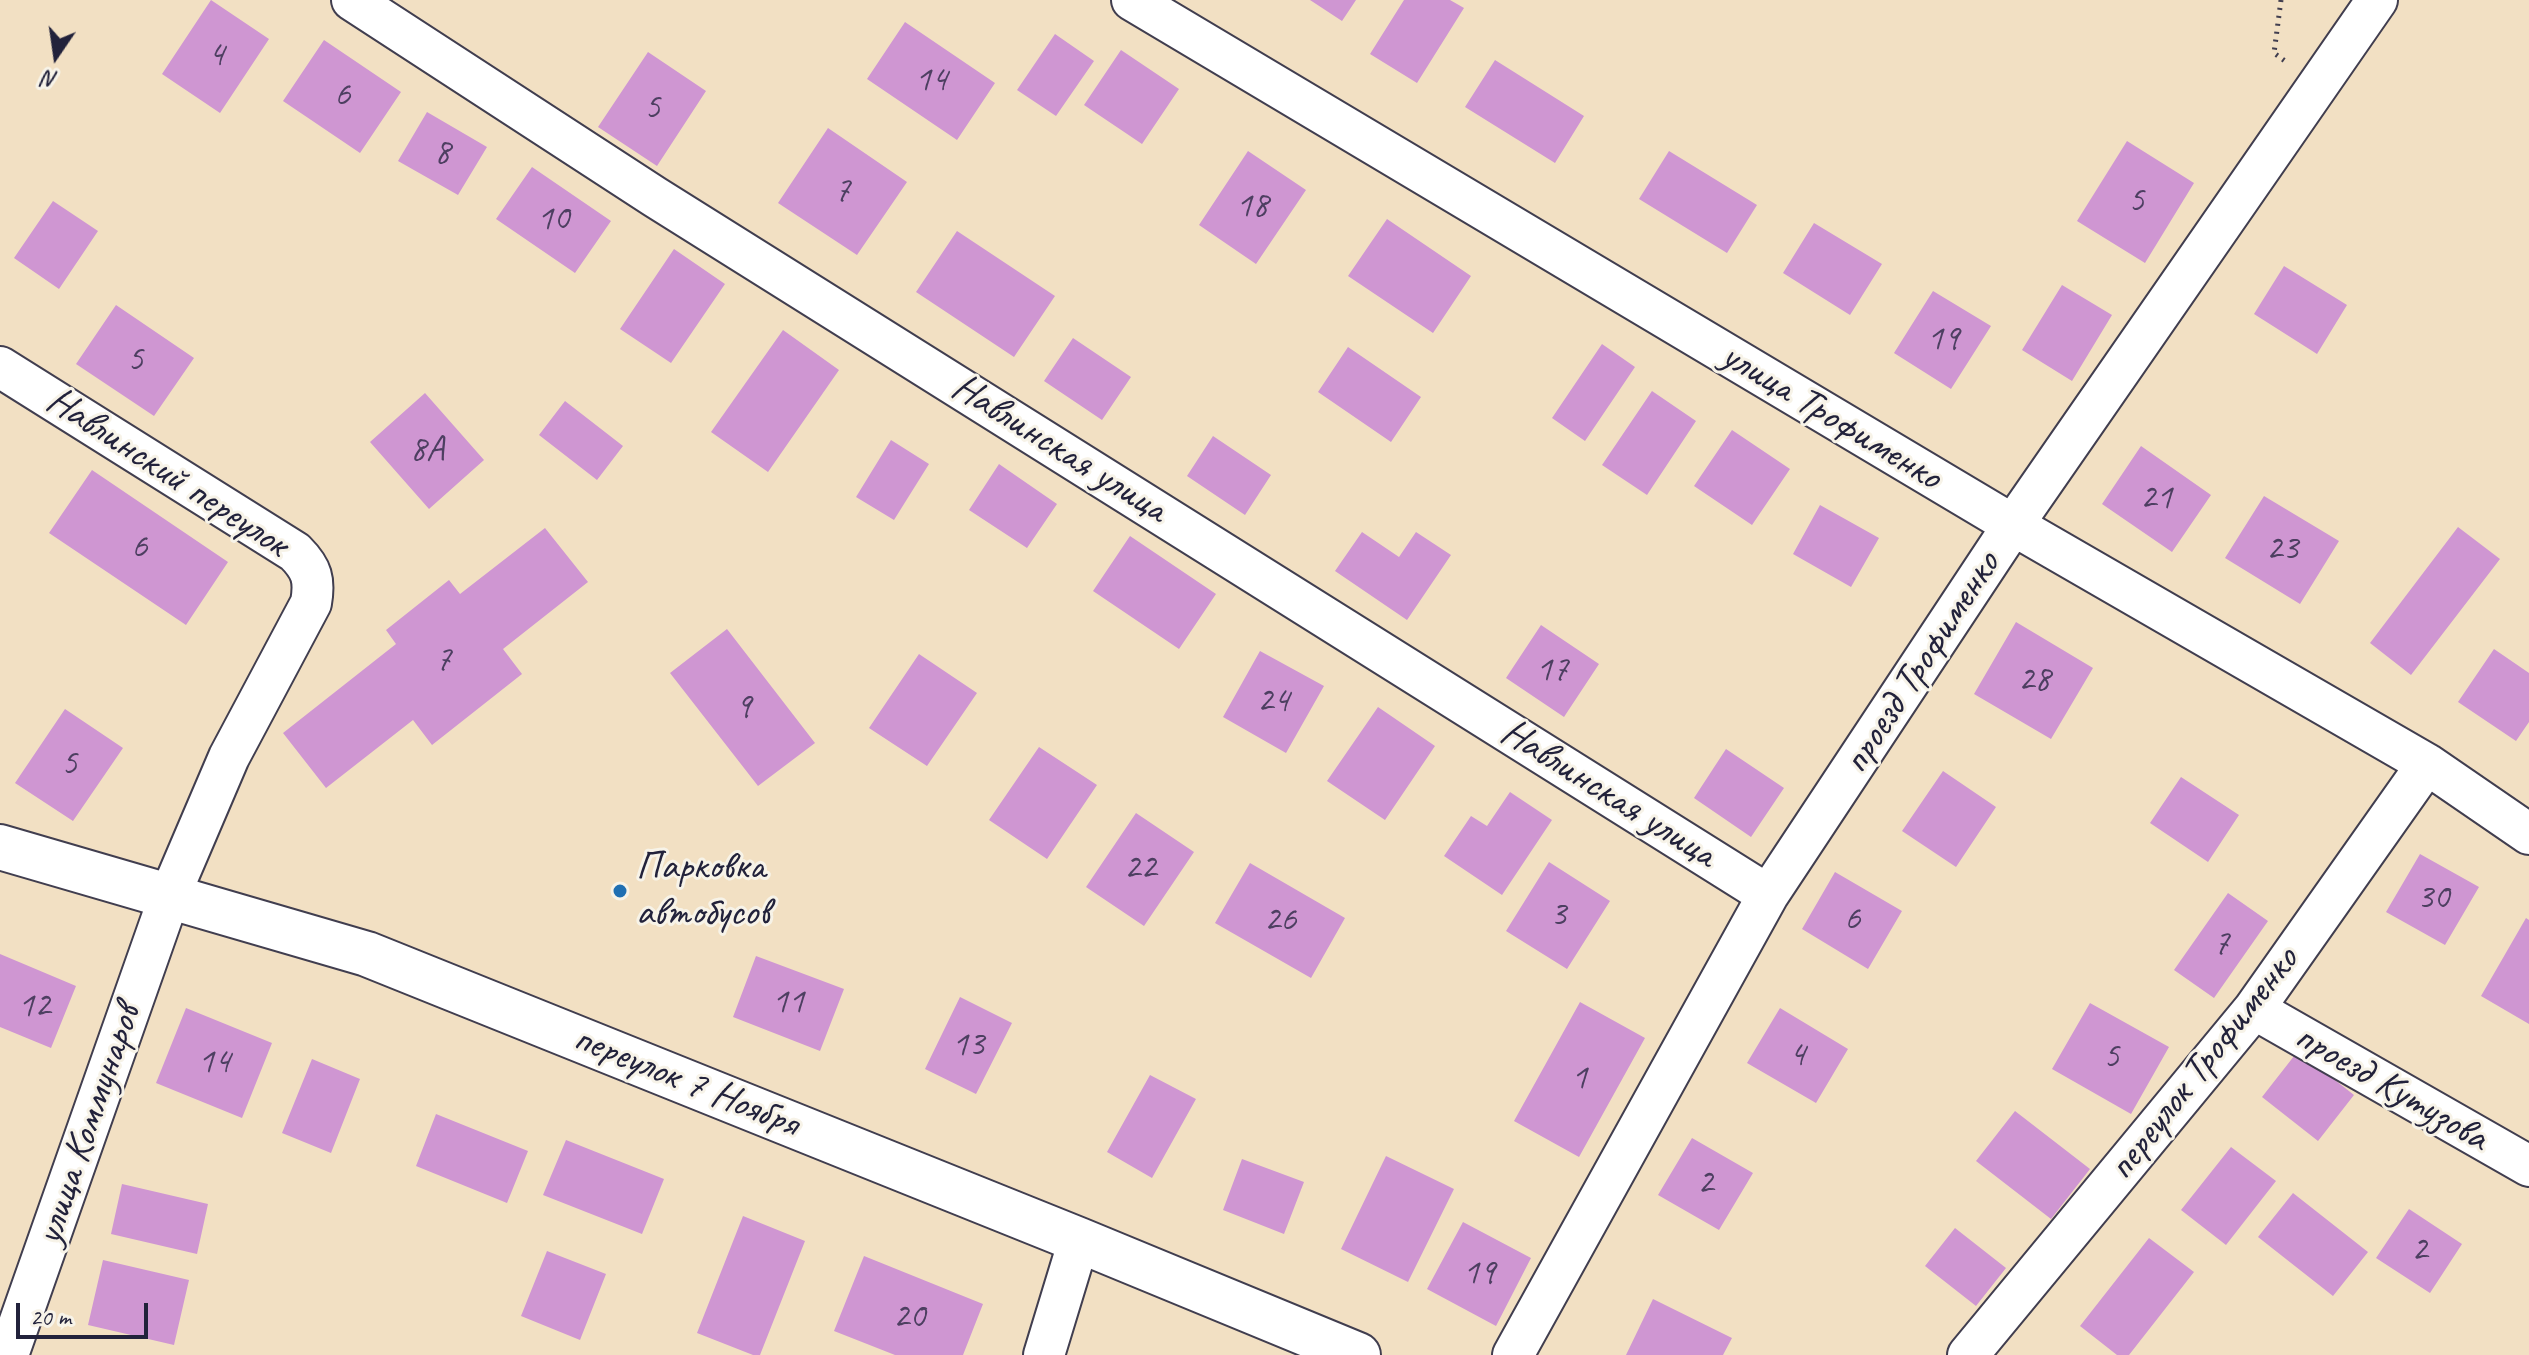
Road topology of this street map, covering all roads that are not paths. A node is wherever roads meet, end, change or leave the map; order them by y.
1 (352, 0) edge
2 (1132, 0) edge
3 (2377, 0) edge
4 (0, 367) edge
5 (2013, 525) junction
6 (2427, 764) junction
7 (2529, 834) edge
8 (0, 847) edge
9 (170, 895) junction
10 (1768, 895) junction
11 (2254, 1009) junction
12 (2529, 1166) edge
13 (1079, 1240) junction
14 (8, 1355) edge
15 (1044, 1355) edge
16 (1358, 1355) edge
17 (1513, 1355) edge
18 (1968, 1355) edge

1 - 10 street, Навлинская улица
2 - 5 street, улица Трофименко
3 - 5 street, проезд Трофименко
4 - 9 street, Навлинский переулок
5 - 6 street, улица Трофименко
5 - 10 street, проезд Трофименко
6 - 7 street, улица Трофименко
6 - 11 street, переулок Трофименко
8 - 9 street, переулок 7 Ноября
9 - 13 street, переулок 7 Ноября
9 - 14 street, улица Коммунаров
10 - 17 street, проезд Трофименко
11 - 12 street, проезд Кутузова
11 - 18 street, переулок Трофименко
13 - 15 street
13 - 16 street, переулок 7 Ноября

